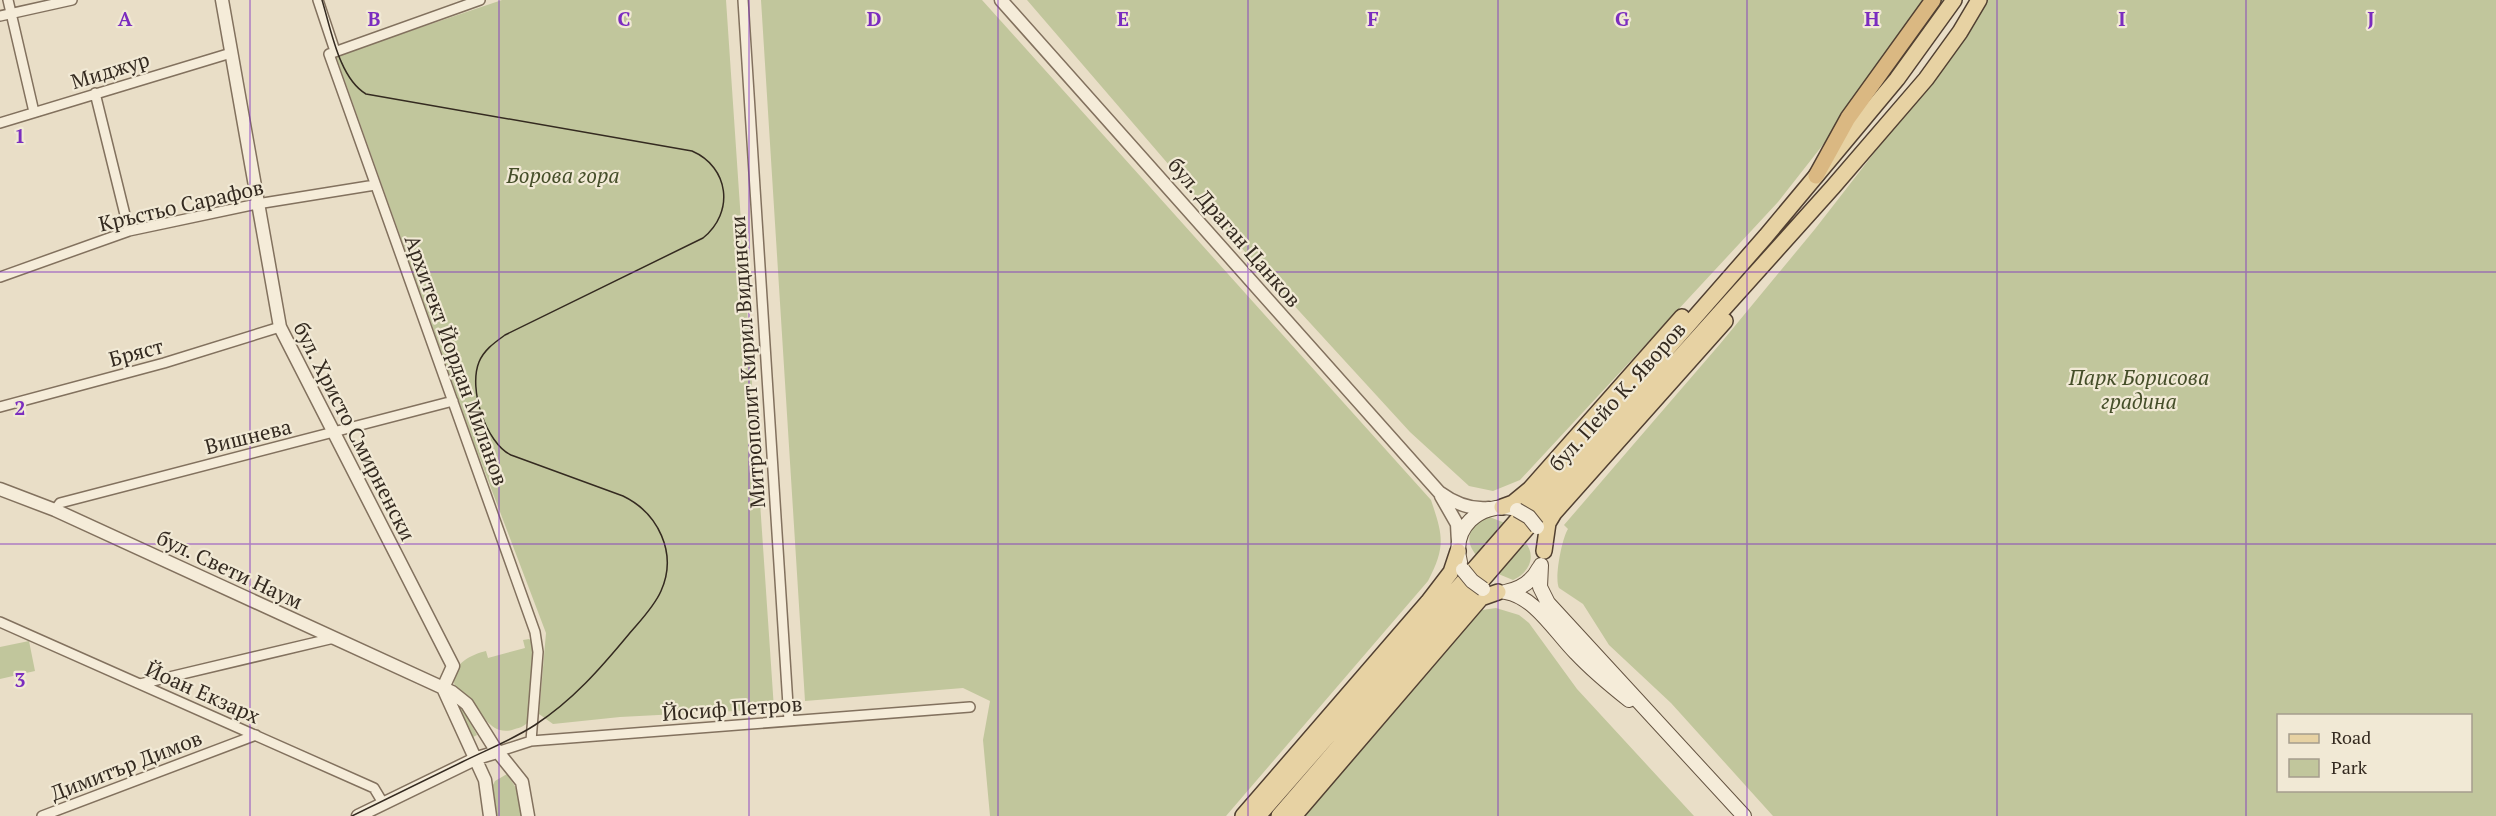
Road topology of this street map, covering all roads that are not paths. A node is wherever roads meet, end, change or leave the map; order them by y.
1 (8, 0) edge
2 (72, 0) edge
3 (222, 0) edge
4 (318, 0) edge
5 (480, 0) edge
6 (743, 0) edge
7 (1001, 0) edge
8 (1933, 0) edge
9 (1954, 0) edge
10 (1979, 0) edge
11 (11, 14) junction
12 (0, 16) edge
13 (335, 51) junction
14 (231, 54) junction
15 (95, 93) junction
16 (34, 112) junction
17 (0, 123) edge
18 (1816, 176) junction
19 (375, 185) junction
20 (257, 204) junction
21 (129, 231) junction
22 (1766, 236) junction
23 (1778, 248) junction
24 (0, 277) edge
25 (280, 327) junction
26 (453, 401) junction
27 (0, 407) edge
28 (333, 433) junction
29 (0, 489) edge
30 (1439, 492) junction
31 (1503, 508) junction
32 (55, 510) junction
33 (1458, 547) junction
34 (1543, 558) junction
35 (1495, 591) junction
36 (0, 622) edge
37 (334, 638) junction
38 (141, 684) junction
39 (443, 688) junction
40 (970, 707) dead end
41 (789, 721) junction
42 (1660, 725) junction
43 (256, 735) junction
44 (531, 741) junction
45 (497, 752) junction
46 (477, 758) junction
47 (383, 803) junction
48 (42, 816) edge
49 (358, 816) edge
50 (490, 816) edge
51 (528, 816) edge
52 (1243, 816) edge
53 (1258, 816) edge
54 (1279, 816) edge
55 (1294, 816) edge
56 (1744, 816) edge

1 - 11 street
2 - 11 street
3 - 14 street, бул. Христо Смирненски
4 - 13 street, Архитект Йордан Миланов
5 - 13 street
6 - 41 street, Митрополит Кирил Видински
7 - 30 street, бул. Драган Цанков
8 - 18 highway
9 - 18 main road, бул. Пейо К. Яворов
10 - 23 main road, бул. Пейо К. Яворов
11 - 12 street
11 - 16 street
13 - 19 street, Архитект Йордан Миланов
14 - 15 street, Миджур
14 - 20 street, бул. Христо Смирненски
15 - 16 street, Миджур
15 - 21 street
16 - 17 street, Миджур
18 - 22 main road, бул. Пейо К. Яворов
19 - 20 street, Кръстьо Сарафов
19 - 26 street, Архитект Йордан Миланов
20 - 21 street, Кръстьо Сарафов
20 - 25 street, бул. Христо Смирненски
21 - 24 street, Кръстьо Сарафов
22 - 31 main road
22 - 53 main road, бул. Пейо К. Яворов
23 - 34 main road
23 - 54 main road, бул. Пейо К. Яворов
25 - 27 street, Бряст
25 - 28 street, бул. Христо Смирненски
26 - 28 street, Вишнева
26 - 44 street, Архитект Йордан Миланов
28 - 32 street, Вишнева
28 - 39 street, бул. Христо Смирненски
29 - 32 street, бул. Свети Наум
30 - 31 street, бул. Драган Цанков
30 - 33 street, бул. Драган Цанков
31 - 33 main road
31 - 34 main road, bridge
32 - 37 street, бул. Свети Наум
33 - 35 main road, bridge
33 - 52 main road
34 - 35 main road
34 - 42 main road
35 - 42 main road
35 - 55 main road
36 - 38 street, Йоан Екзарх
37 - 38 street
37 - 39 street, бул. Свети Наум
38 - 43 street, Йоан Екзарх
39 - 45 street, бул. Свети Наум
39 - 46 street
40 - 41 street, Йосиф Петров
41 - 44 street, Йосиф Петров
42 - 56 main road
43 - 47 street, Йоан Екзарх
43 - 48 street, Димитър Димов
44 - 45 street, Йосиф Петров
45 - 46 street
45 - 51 street, бул. Свети Наум
46 - 47 street
46 - 50 street
47 - 49 street

